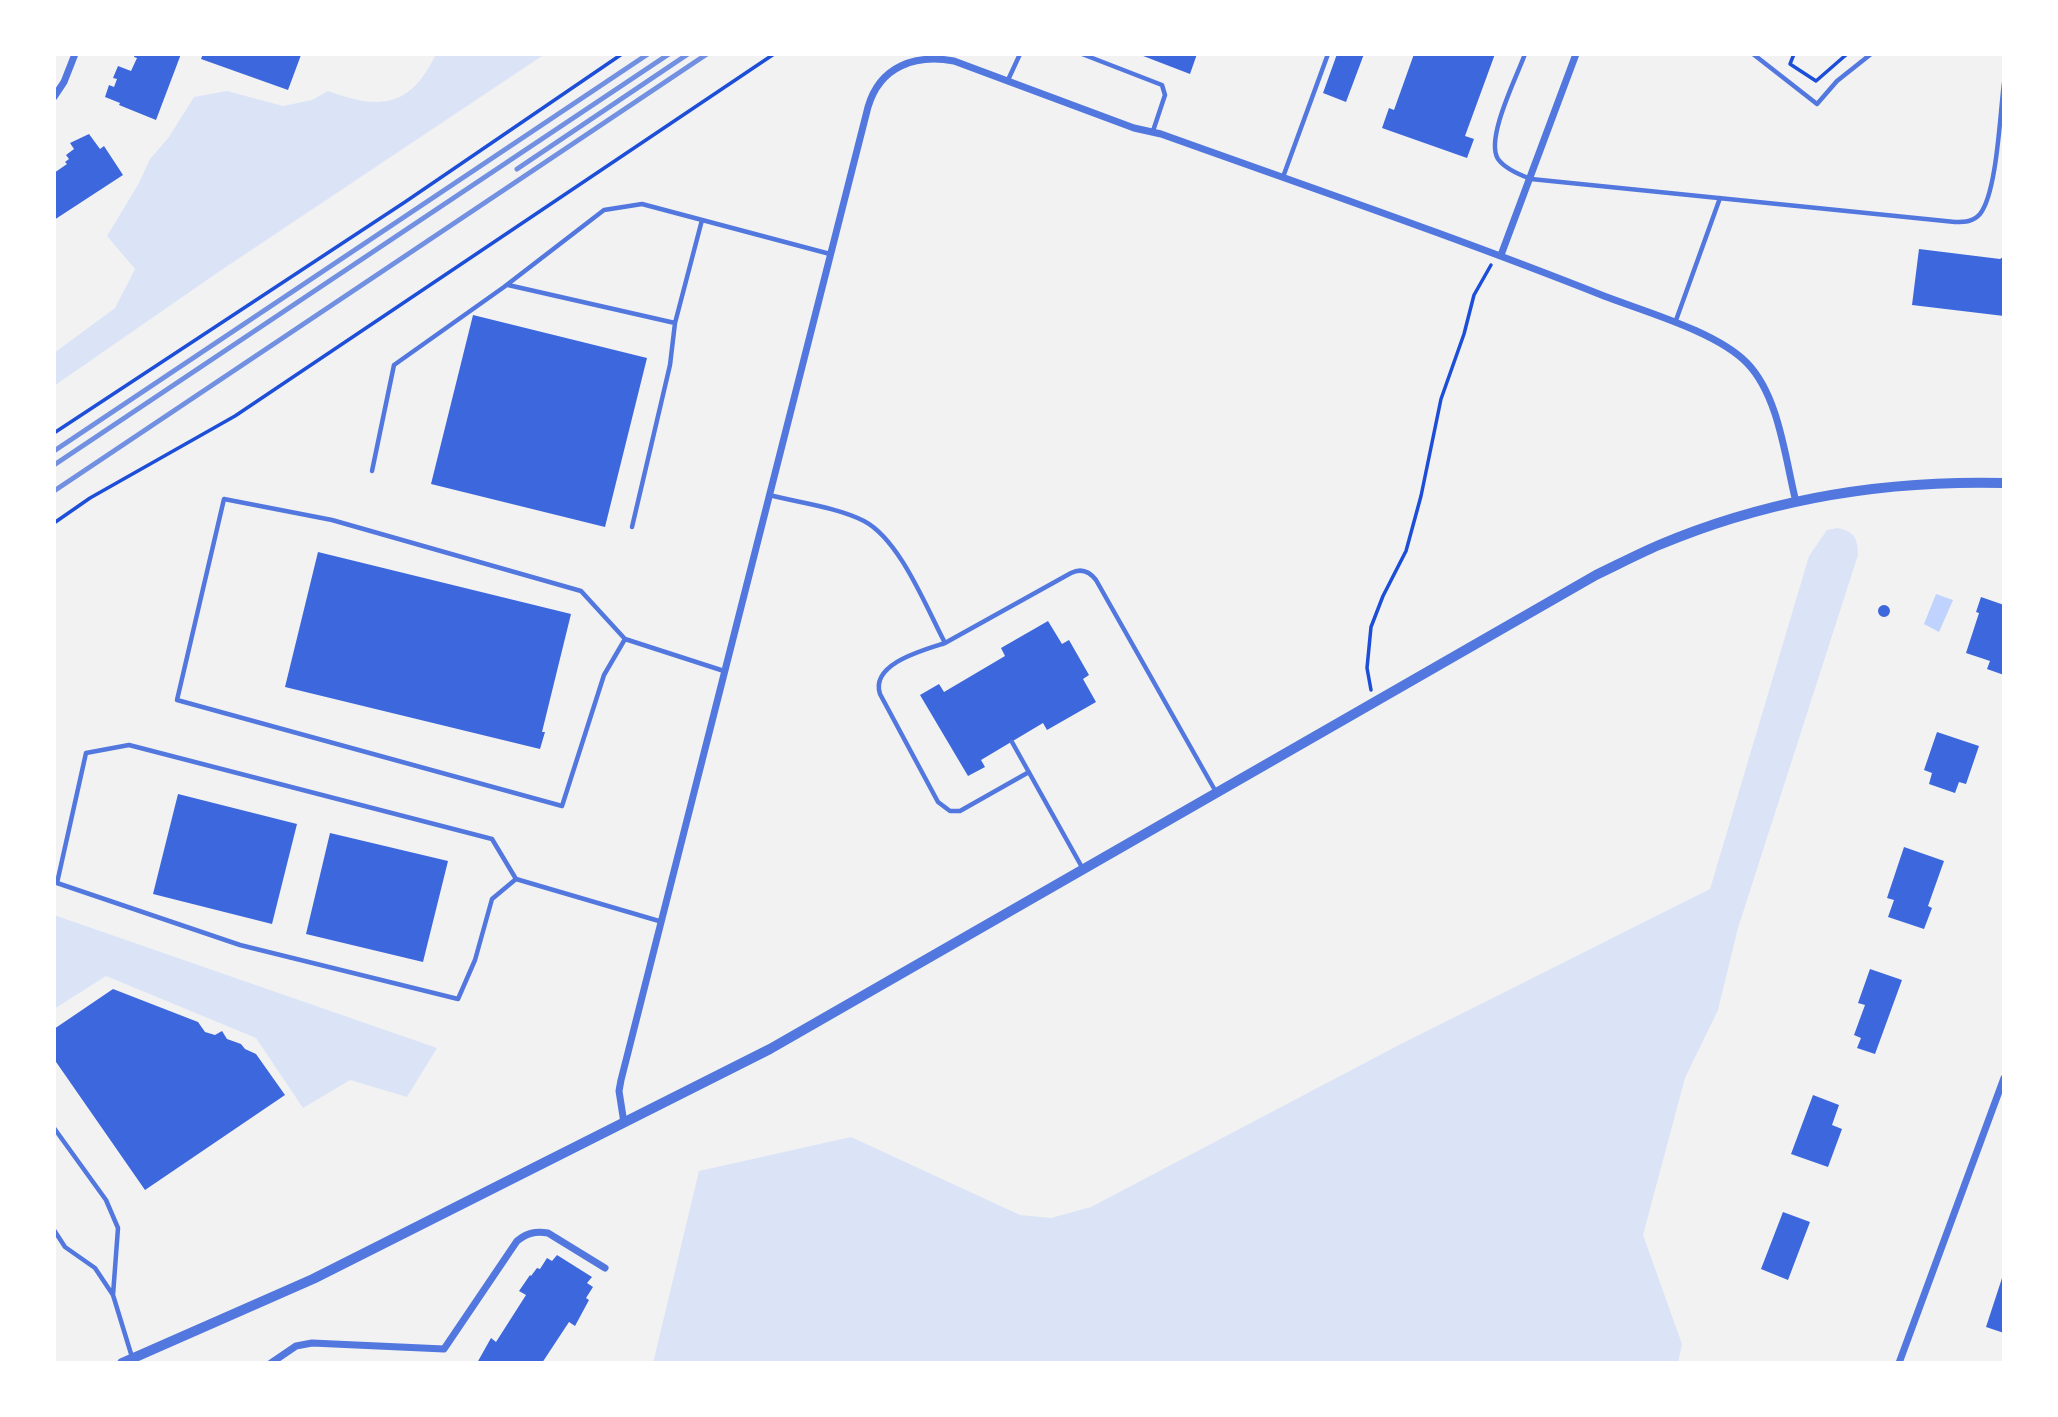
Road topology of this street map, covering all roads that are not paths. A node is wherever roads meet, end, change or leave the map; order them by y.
1 (75, 54) edge
2 (1020, 54) edge
3 (1082, 54) edge
4 (1328, 54) edge
5 (1525, 54) edge
6 (1576, 54) edge
7 (1753, 54) edge
8 (1871, 54) edge
9 (1008, 81) junction
10 (2004, 83) edge
11 (54, 97) edge
12 (1153, 132) junction
13 (1283, 177) junction
14 (1531, 179) junction
15 (1720, 198) junction
16 (702, 220) junction
17 (830, 254) junction
18 (1499, 255) junction
19 (507, 285) junction
20 (676, 323) junction
21 (1675, 324) junction
22 (372, 471) dead end
23 (2004, 483) edge
24 (769, 495) junction
25 (1796, 502) junction
26 (632, 527) dead end
27 (625, 639) junction
28 (945, 643) junction
29 (724, 671) junction
30 (1012, 742) dead end
31 (1029, 772) junction
32 (1217, 793) junction
33 (1083, 870) junction
34 (516, 878) junction
35 (659, 921) junction
36 (2004, 1079) edge
37 (624, 1123) junction
38 (54, 1128) edge
39 (54, 1230) edge
40 (605, 1268) dead end
41 (113, 1296) junction
42 (127, 1361) edge
43 (271, 1363) edge
44 (1899, 1363) edge

1 - 11 street
2 - 9 lane
3 - 12 lane
4 - 13 lane
5 - 14 lane
6 - 14 street
7 - 8 lane
9 - 12 street
9 - 17 street
10 - 15 lane
12 - 13 street
13 - 18 street
14 - 15 lane
14 - 18 street
15 - 21 lane
16 - 17 lane
16 - 19 lane
16 - 20 lane
17 - 24 street
18 - 21 street
19 - 20 lane
19 - 22 lane
20 - 26 lane
21 - 25 street
23 - 25 street
24 - 28 lane
24 - 29 street
25 - 32 street
27 - 27 lane
27 - 29 lane
28 - 31 lane
28 - 32 lane
29 - 35 street
30 - 31 lane
31 - 33 lane
32 - 33 street
33 - 37 street
34 - 34 lane
34 - 35 lane
35 - 37 street
36 - 44 street
37 - 42 street
38 - 41 lane
39 - 41 lane
40 - 43 street
41 - 42 lane

